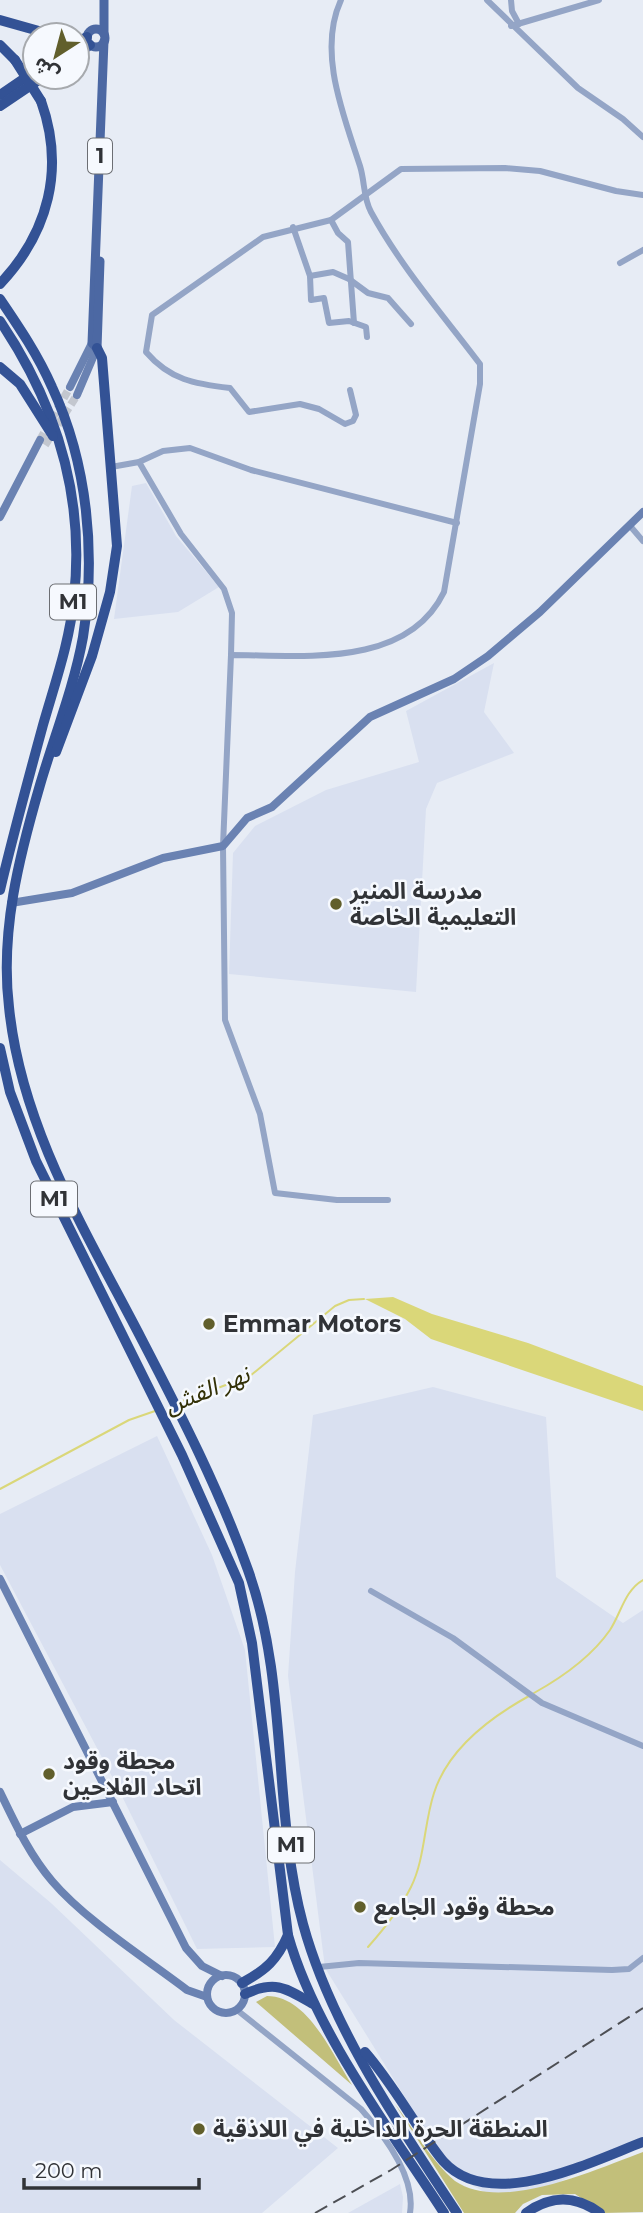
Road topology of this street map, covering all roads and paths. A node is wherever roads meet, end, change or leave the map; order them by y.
1 (104, 0) edge
2 (341, 0) edge
3 (487, 0) edge
4 (512, 0) edge
5 (599, 0) edge
6 (104, 13) junction
7 (0, 20) edge
8 (519, 24) junction
9 (21, 26) edge
10 (511, 26) junction
11 (91, 31) edge
12 (104, 38) junction
13 (91, 39) edge
14 (91, 39) edge
15 (0, 45) edge
16 (91, 49) edge
17 (101, 63) junction
18 (21, 81) edge
19 (22, 91) edge
20 (0, 95) edge
21 (0, 106) edge
22 (643, 137) edge
23 (643, 195) edge
24 (364, 199) junction
25 (331, 220) junction
26 (293, 227) junction
27 (643, 250) edge
28 (620, 263) dead end
29 (310, 276) junction
30 (349, 279) junction
31 (0, 284) edge
32 (0, 299) edge
33 (0, 321) edge
34 (354, 323) junction
35 (411, 324) dead end
36 (367, 338) dead end
37 (94, 345) junction
38 (0, 367) edge
39 (70, 387) tunnel mouth
40 (350, 390) dead end
41 (77, 395) tunnel mouth
42 (42, 443) tunnel mouth
43 (62, 453) junction
44 (139, 462) junction
45 (111, 467) junction
46 (643, 512) edge
47 (0, 517) edge
48 (457, 523) junction
49 (631, 527) junction
50 (643, 541) edge
51 (231, 656) junction
52 (29, 823) junction
53 (223, 846) junction
54 (0, 890) edge
55 (11, 903) junction
56 (0, 1048) edge
57 (388, 1200) dead end
58 (0, 1579) edge
59 (371, 1591) dead end
60 (643, 1746) edge
61 (0, 1792) edge
62 (113, 1802) junction
63 (20, 1834) junction
64 (288, 1934) junction
65 (643, 1958) edge
66 (319, 1967) junction
67 (222, 1976) junction
68 (243, 1989) junction
69 (207, 1997) junction
70 (314, 2005) junction
71 (237, 2010) junction
72 (350, 2035) junction
73 (643, 2142) edge
74 (411, 2213) edge
75 (444, 2213) edge
76 (457, 2213) edge
77 (526, 2213) edge
78 (600, 2213) edge

1 - 6 main road, 1
2 - 24 street
3 - 10 street
4 - 8 street
5 - 8 street
6 - 11 main road
6 - 12 main road, 1
7 - 9 highway
8 - 10 street
10 - 22 street
12 - 13 main road
12 - 14 main road
12 - 17 main road, 1
15 - 31 highway, bridge
16 - 17 main road, 1
17 - 37 main road, 1
18 - 20 highway
19 - 21 highway
23 - 24 street
24 - 25 street
24 - 48 street
25 - 26 street
25 - 30 street
26 - 29 street
26 - 40 street
27 - 28 street
29 - 30 street
29 - 34 street
30 - 34 street
30 - 35 street
32 - 52 highway, M1
33 - 43 highway, M1
34 - 36 street
37 - 39 street
37 - 41 street
37 - 45 highway
38 - 43 highway
42 - 47 street
43 - 54 highway, M1
44 - 45 street
44 - 48 street
44 - 51 street
45 - 52 highway
46 - 49 street
48 - 51 street
49 - 50 street
49 - 53 street
51 - 53 street
52 - 55 highway, M1
53 - 55 street
53 - 57 street
55 - 66 highway, M1
56 - 64 highway, M1
58 - 62 street
59 - 60 street
61 - 63 street
62 - 63 street
62 - 67 street
63 - 69 street
64 - 68 highway
64 - 70 highway, M1
65 - 66 street
66 - 72 highway, M1
67 - 68 street
67 - 69 street
68 - 70 highway
68 - 71 street
69 - 71 street
70 - 75 highway, M1
71 - 74 street
72 - 73 highway
72 - 76 highway, M1
77 - 78 highway

